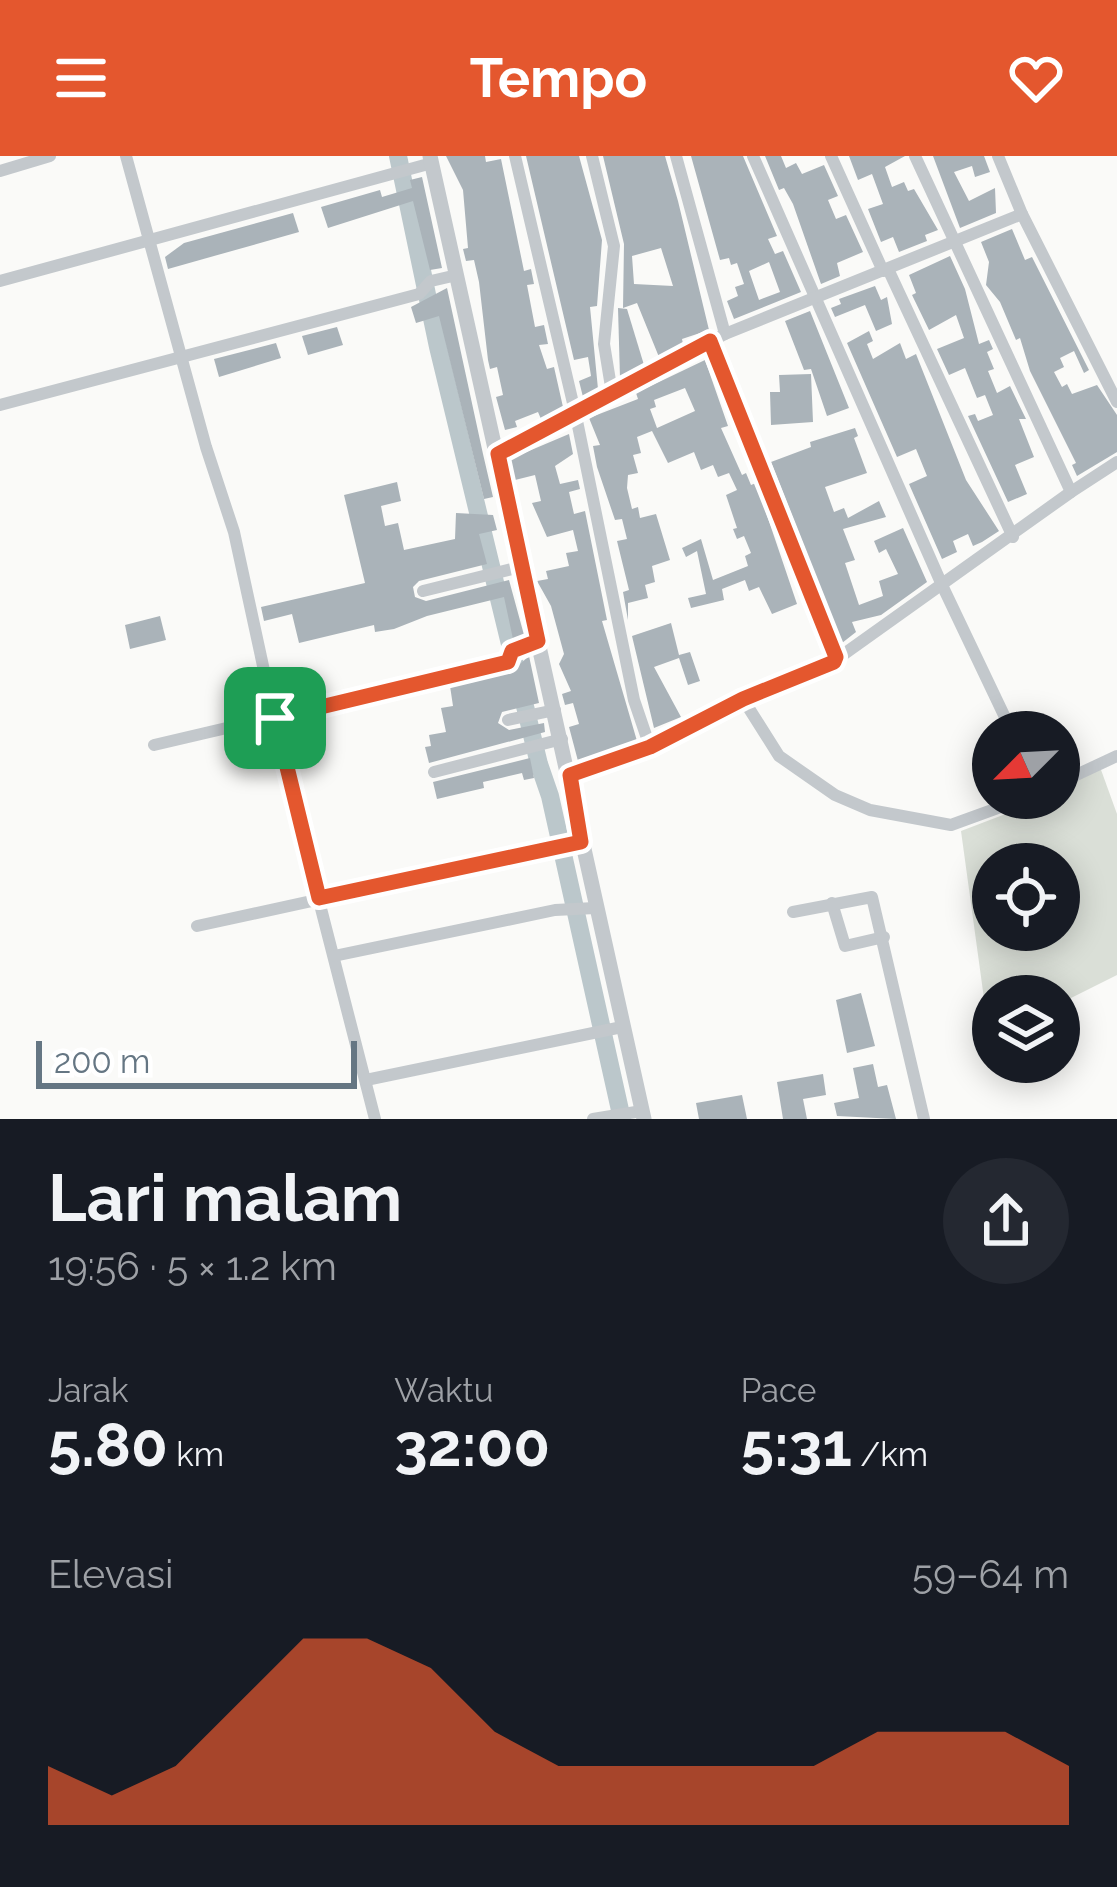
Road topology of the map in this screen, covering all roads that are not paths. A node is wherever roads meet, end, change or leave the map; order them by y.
1 (50, 156) edge
2 (126, 156) edge
3 (515, 156) edge
4 (592, 156) edge
5 (676, 156) edge
6 (753, 156) edge
7 (831, 156) edge
8 (915, 156) edge
9 (998, 156) edge
10 (431, 160) edge
11 (0, 171) edge
12 (1022, 214) junction
13 (147, 241) junction
14 (956, 242) junction
15 (885, 270) junction
16 (458, 275) junction
17 (0, 281) edge
18 (815, 298) junction
19 (725, 334) junction
20 (710, 341) junction
21 (178, 357) junction
22 (612, 393) junction
23 (1117, 402) edge
24 (0, 404) edge
25 (576, 416) junction
26 (498, 454) junction
27 (1117, 462) edge
28 (1071, 492) junction
29 (1013, 537) junction
30 (524, 566) junction
31 (942, 585) junction
32 (423, 591) dead end
33 (538, 641) junction
34 (836, 657) junction
35 (743, 699) junction
36 (555, 710) junction
37 (1002, 711) edge
38 (271, 719) junction
39 (508, 719) dead end
40 (562, 739) junction
41 (154, 745) dead end
42 (650, 747) junction
43 (1117, 756) edge
44 (434, 772) dead end
45 (1080, 773) edge
46 (570, 775) junction
47 (972, 817) edge
48 (568, 846) junction
49 (314, 899) junction
50 (832, 903) junction
51 (582, 910) junction
52 (793, 912) dead end
53 (197, 926) dead end
54 (884, 937) junction
55 (334, 956) junction
56 (608, 1030) junction
57 (366, 1080) junction
58 (632, 1115) edge
59 (375, 1119) edge
60 (593, 1119) edge
61 (924, 1119) edge

1 - 11 street
2 - 13 street
3 - 25 street
4 - 22 street
5 - 19 street
6 - 18 street
7 - 15 street
8 - 14 street
9 - 12 street
10 - 13 street
10 - 16 street
12 - 14 street
12 - 23 street
13 - 17 street
13 - 21 street
14 - 15 street
14 - 28 street
15 - 18 street
15 - 29 street
16 - 21 street
16 - 26 street
18 - 19 street
18 - 31 street
19 - 20 street
20 - 22 street
20 - 34 street
21 - 24 street
21 - 38 street
22 - 25 street
25 - 26 street
25 - 42 street
26 - 30 street
27 - 28 street
28 - 29 street
29 - 31 street
30 - 32 street
30 - 33 street
31 - 34 street
31 - 37 street
33 - 36 street
33 - 38 street
34 - 35 street
35 - 42 street
35 - 47 street
36 - 39 street
36 - 40 street
38 - 41 street
38 - 49 street
40 - 44 street
40 - 46 street
42 - 46 street
43 - 45 street
46 - 48 street
48 - 49 street
48 - 51 street
49 - 53 street
49 - 55 street
50 - 52 street
50 - 54 street
50 - 54 street
51 - 55 street
51 - 56 street
54 - 61 street
55 - 57 street
56 - 57 street
56 - 58 street
57 - 59 street
58 - 60 street

